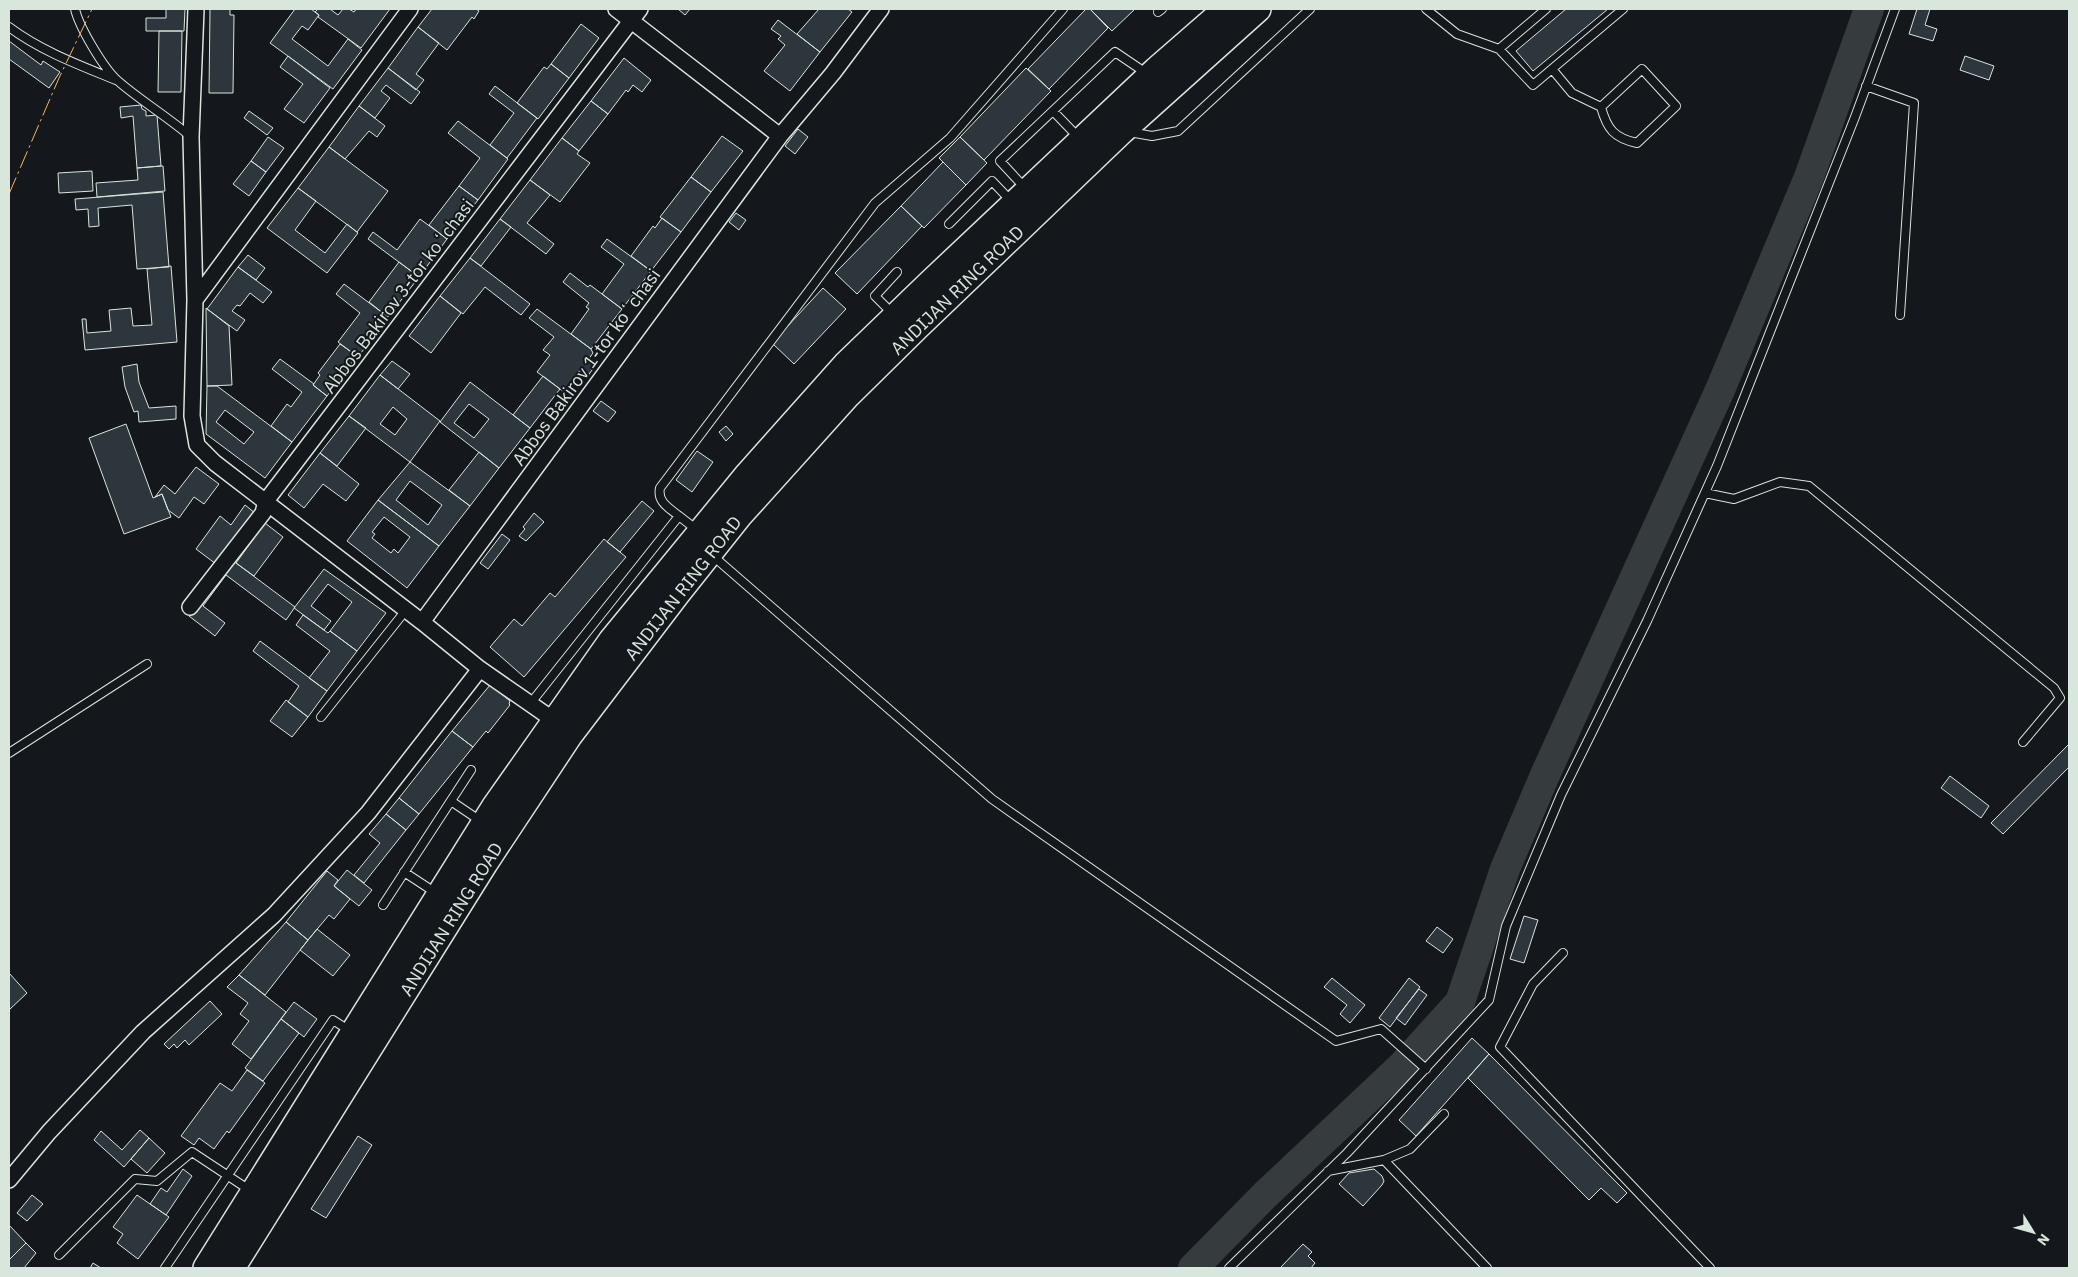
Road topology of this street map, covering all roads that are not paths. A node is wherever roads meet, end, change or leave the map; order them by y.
1 (74, 9) edge
2 (196, 9) edge
3 (410, 9) edge
4 (616, 9) edge
5 (881, 9) edge
6 (1063, 9) edge
7 (1226, 9) edge
8 (1258, 9) edge
9 (1310, 9) edge
10 (1426, 9) edge
11 (1546, 9) edge
12 (1623, 9) edge
13 (1894, 9) edge
14 (636, 15) edge
15 (9, 27) edge
16 (1499, 49) junction
17 (1552, 69) junction
18 (1150, 76) junction
19 (116, 80) junction
20 (1866, 86) junction
21 (1601, 107) junction
22 (1053, 111) junction
23 (1122, 131) junction
24 (780, 136) junction
25 (191, 137) junction
26 (1081, 140) junction
27 (1021, 197) junction
28 (949, 224) dead end
29 (897, 272) dead end
30 (195, 300) junction
31 (1900, 315) dead end
32 (895, 316) junction
33 (1705, 493) junction
34 (266, 501) junction
35 (679, 516) junction
36 (704, 543) junction
37 (190, 607) dead end
38 (406, 610) junction
39 (422, 622) junction
40 (147, 664) dead end
41 (480, 670) junction
42 (530, 704) junction
43 (321, 717) dead end
44 (554, 721) junction
45 (2023, 742) dead end
46 (9, 753) edge
47 (471, 770) dead end
48 (451, 801) junction
49 (484, 824) junction
50 (404, 872) junction
51 (439, 895) junction
52 (383, 905) dead end
53 (1563, 953) dead end
54 (353, 1033) junction
55 (1423, 1066) junction
56 (1444, 1114) dead end
57 (1384, 1160) junction
58 (1328, 1171) junction
59 (228, 1176) junction
60 (9, 1180) edge
61 (253, 1193) junction
62 (59, 1255) dead end
63 (166, 1268) edge
64 (206, 1268) edge
65 (232, 1268) edge
66 (1229, 1268) edge
67 (1487, 1268) edge
68 (1710, 1268) edge

1 - 19 lane
2 - 25 street
3 - 30 street
4 - 14 street
5 - 24 street, Abbos Bakirov 1-tor koʻchasi
6 - 35 lane
7 - 18 highway, ANDIJAN RING ROAD
8 - 23 highway, ANDIJAN RING ROAD
9 - 23 lane
10 - 16 lane
11 - 16 lane
12 - 17 lane
13 - 20 lane
14 - 24 street
14 - 34 street, Abbos Bakirov 3-tor koʻchasi
15 - 19 lane
16 - 17 lane
17 - 21 lane
18 - 22 lane
18 - 26 highway, ANDIJAN RING ROAD
19 - 25 lane
20 - 31 lane
20 - 33 lane
21 - 21 lane
22 - 26 lane
22 - 27 lane
23 - 36 highway, ANDIJAN RING ROAD
24 - 39 street, Abbos Bakirov 1-tor koʻchasi
25 - 30 street
26 - 27 highway, ANDIJAN RING ROAD
27 - 28 lane
27 - 32 highway, ANDIJAN RING ROAD
29 - 32 lane
30 - 34 street
32 - 36 highway, ANDIJAN RING ROAD
33 - 45 lane
33 - 55 lane
34 - 37 street, Abbos Bakirov 3-tor koʻchasi
34 - 38 street
35 - 36 lane
35 - 42 lane
36 - 44 highway, ANDIJAN RING ROAD
36 - 55 lane
36 - 65 highway, ANDIJAN RING ROAD
38 - 39 street
38 - 43 lane
39 - 41 street
40 - 46 lane
41 - 42 street
41 - 60 street
42 - 44 street
44 - 49 highway, ANDIJAN RING ROAD
47 - 48 lane
48 - 49 lane
48 - 50 lane
49 - 51 highway, ANDIJAN RING ROAD
50 - 51 lane
50 - 52 lane
51 - 54 highway, ANDIJAN RING ROAD
53 - 68 lane
54 - 59 lane
54 - 61 highway, ANDIJAN RING ROAD
55 - 58 lane
56 - 57 lane
57 - 58 lane
57 - 67 lane
58 - 66 lane
59 - 61 lane
59 - 62 lane
59 - 63 lane
61 - 64 highway, ANDIJAN RING ROAD

